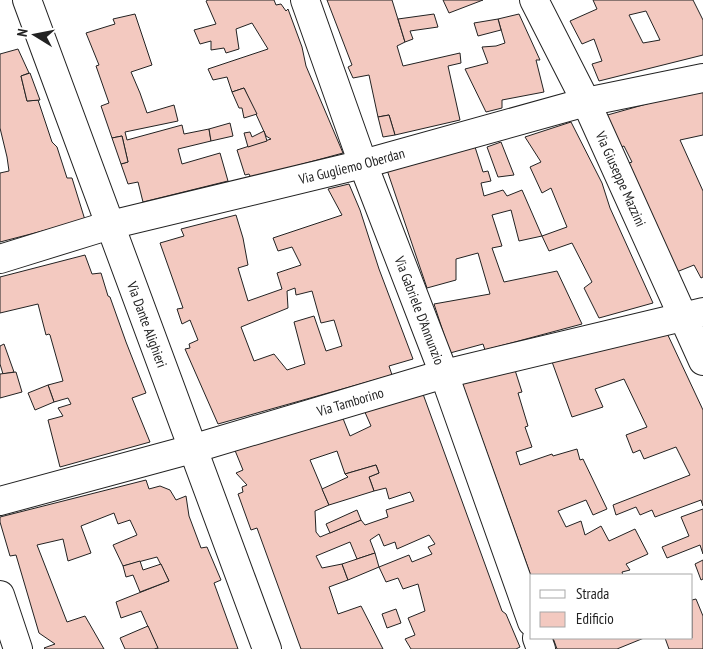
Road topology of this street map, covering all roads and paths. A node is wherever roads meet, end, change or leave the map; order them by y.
1 (27, 0) edge
2 (305, 0) edge
3 (534, 0) edge
4 (703, 78) edge
5 (586, 102) junction
6 (363, 164) junction
7 (110, 225) junction
8 (0, 259) edge
9 (693, 314) edge
10 (703, 361) edge
11 (444, 374) junction
12 (192, 449) junction
13 (0, 501) edge
14 (0, 595) edge
15 (530, 616) edge
16 (18, 649) edge
17 (266, 649) edge

1 - 7 street, Via Dante Alighieri
2 - 6 street, Via Gabriele D'Annunzio
3 - 5 street, Via Giuseppe Mazzini
4 - 5 street, Via Gugliemo Oberdan
5 - 6 street, Via Gugliemo Oberdan
5 - 9 street, Via Giuseppe Mazzini
6 - 7 street, Via Gugliemo Oberdan
6 - 11 street, Via Gabriele D'Annunzio
7 - 8 street, Via Gugliemo Oberdan
7 - 12 street, Via Dante Alighieri
9 - 10 street, Via Giuseppe Mazzini
9 - 11 street, Via Tamborino
11 - 12 street, Via Tamborino
11 - 15 street, Via Gabriele D'Annunzio
12 - 13 street, Via Tamborino
12 - 17 street, Via Dante Alighieri
14 - 16 street

